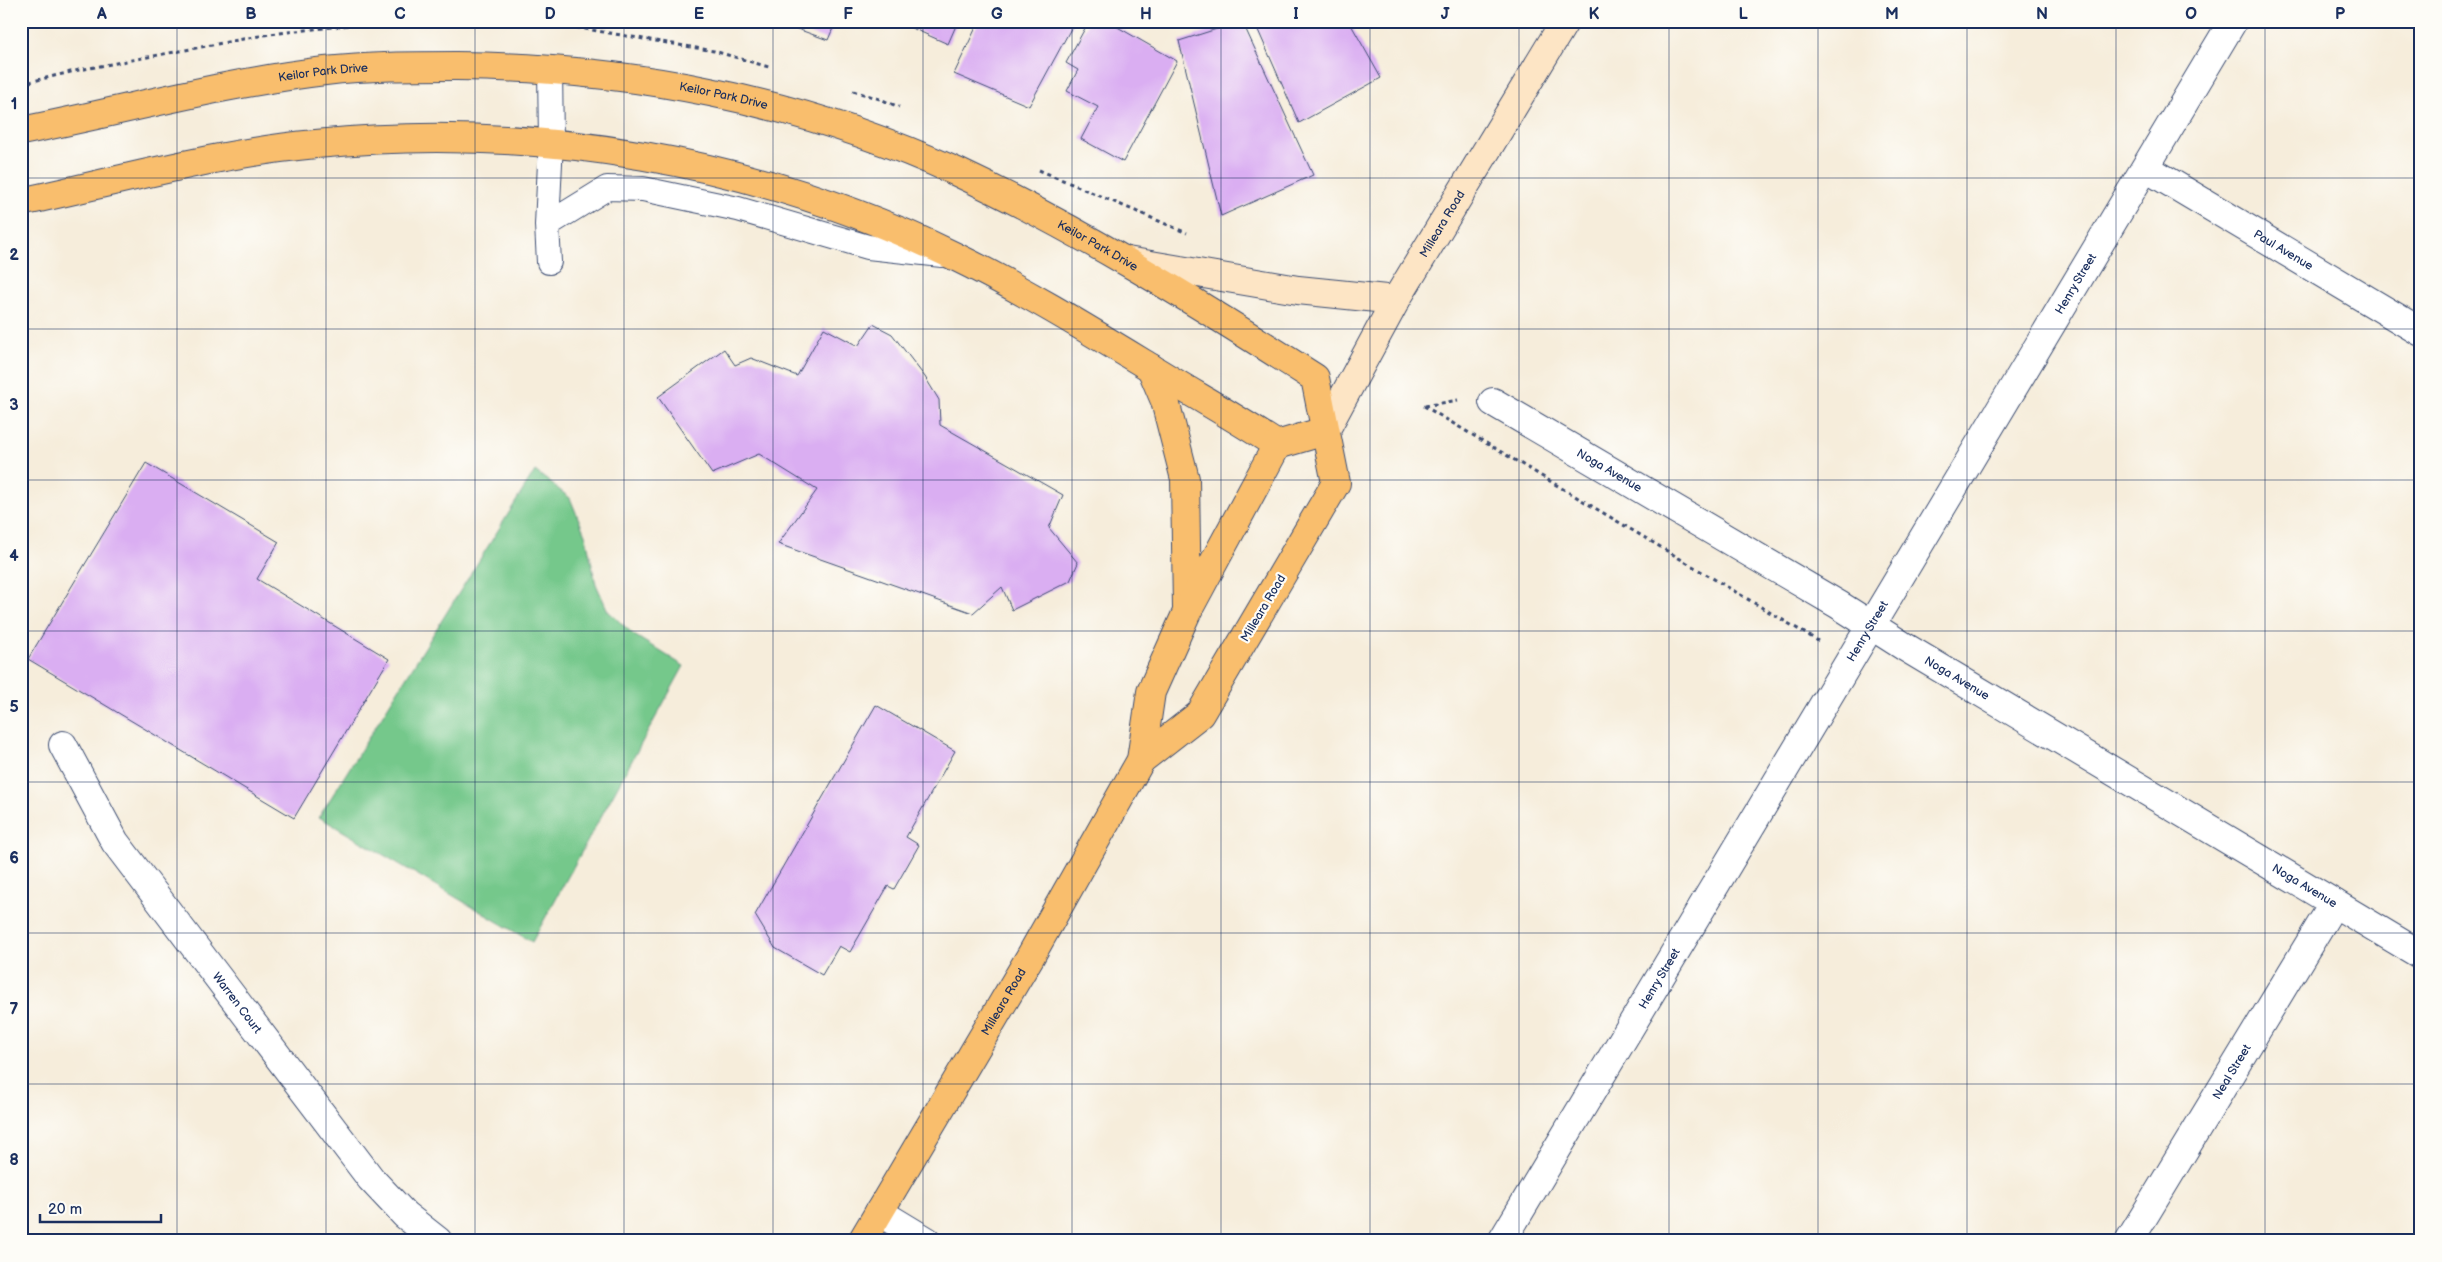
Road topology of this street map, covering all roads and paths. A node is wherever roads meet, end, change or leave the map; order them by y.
1 (386, 21) edge
2 (1565, 21) edge
3 (2233, 21) edge
4 (550, 69) junction
5 (21, 84) edge
6 (21, 131) edge
7 (551, 142) junction
8 (2146, 168) junction
9 (21, 202) edge
10 (547, 226) junction
11 (954, 256) junction
12 (1120, 260) junction
13 (549, 262) dead end
14 (1396, 300) junction
15 (2421, 332) edge
16 (1151, 368) junction
17 (1493, 402) dead end
18 (1424, 406) dead end
19 (1325, 431) junction
20 (1277, 445) junction
21 (1188, 612) junction
22 (1871, 626) junction
23 (1818, 641) dead end
24 (63, 745) dead end
25 (1141, 760) junction
26 (2334, 903) junction
27 (2421, 955) edge
28 (879, 1212) junction
29 (438, 1241) edge
30 (862, 1241) edge
31 (927, 1241) edge
32 (1502, 1241) edge
33 (2130, 1241) edge

1 - 5 path
2 - 14 main road, Milleara Road
3 - 8 street, Henry Street
4 - 6 main road, Keilor Park Drive
4 - 7 lane
4 - 12 main road, Keilor Park Drive
7 - 9 main road
7 - 10 lane
7 - 11 main road
8 - 15 street, Paul Avenue
8 - 22 street, Henry Street
10 - 11 lane
10 - 13 lane
11 - 16 main road
12 - 14 main road
12 - 19 main road, Keilor Park Drive
14 - 19 main road, Milleara Road
16 - 20 main road
16 - 21 main road
17 - 22 street, Noga Avenue
18 - 23 path
19 - 20 main road
19 - 25 main road, Milleara Road
20 - 21 main road, Milleara Road
21 - 25 main road, Milleara Road
22 - 26 street, Noga Avenue
22 - 32 street, Henry Street
24 - 29 street, Warren Court
25 - 28 main road, Milleara Road
26 - 27 street, Noga Avenue
26 - 33 street, Neal Street
28 - 30 main road, Milleara Road
28 - 31 street

